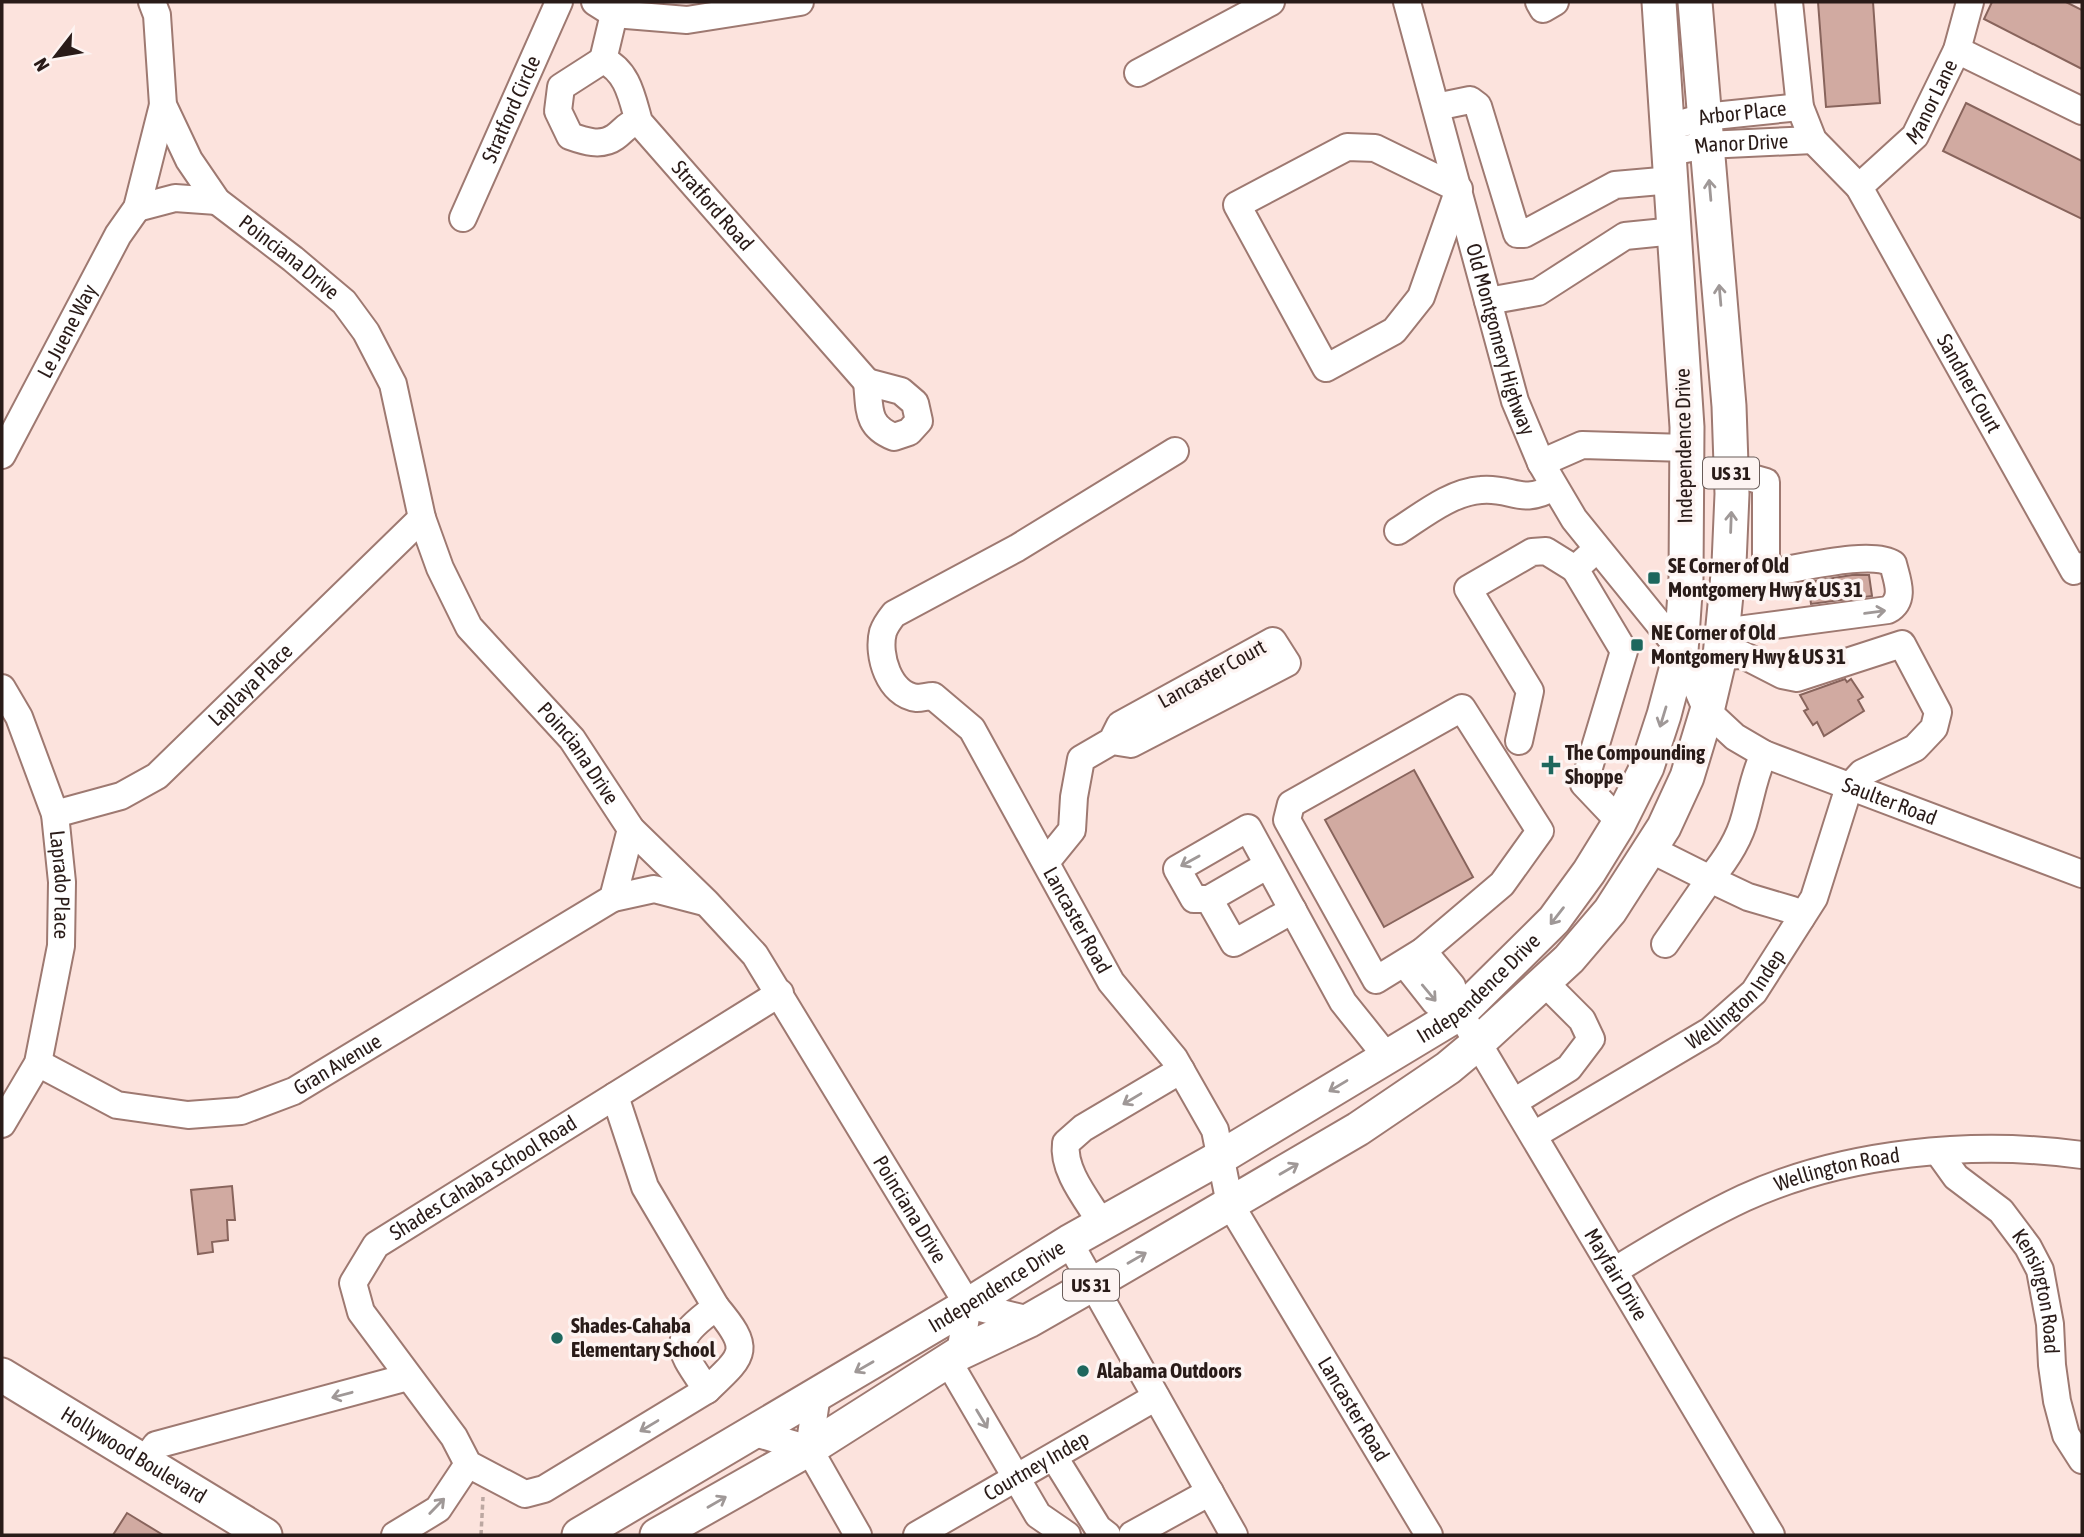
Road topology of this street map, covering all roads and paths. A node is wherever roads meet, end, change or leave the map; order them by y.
1 (152, 2) edge
2 (559, 2) edge
3 (800, 2) edge
4 (1271, 2) edge
5 (1407, 2) edge
6 (1539, 2) edge
7 (1555, 2) edge
8 (1659, 2) edge
9 (1695, 2) edge
10 (1790, 2) edge
11 (1970, 2) edge
12 (605, 8) edge
13 (1957, 50) junction
14 (603, 60) junction
15 (1139, 73) dead end
16 (163, 105) junction
17 (1436, 107) junction
18 (1800, 107) junction
19 (2082, 111) edge
20 (639, 122) junction
21 (1705, 131) junction
22 (1813, 140) junction
23 (1670, 153) junction
24 (1859, 187) junction
25 (1459, 189) junction
26 (218, 201) junction
27 (137, 208) junction
28 (463, 218) dead end
29 (1675, 231) junction
30 (1489, 301) junction
31 (867, 382) dead end
32 (1687, 448) junction
33 (1175, 451) dead end
34 (2, 455) edge
35 (1541, 463) junction
36 (1731, 472) junction
37 (1554, 487) junction
38 (422, 517) junction
39 (1398, 531) dead end
40 (1597, 549) junction
41 (2082, 566) edge
42 (1575, 569) junction
43 (1766, 573) junction
44 (1728, 574) junction
45 (1721, 644) junction
46 (1681, 651) junction
47 (2, 688) edge
48 (1191, 699) dead end
49 (1707, 711) junction
50 (1519, 741) dead end
51 (1763, 754) junction
52 (1849, 787) junction
53 (55, 814) junction
54 (1620, 821) junction
55 (631, 829) junction
56 (1650, 849) junction
57 (1046, 862) junction
58 (1268, 865) junction
59 (2082, 874) edge
60 (1710, 879) junction
61 (613, 898) junction
62 (1209, 900) junction
63 (706, 902) junction
64 (1293, 910) junction
65 (1801, 918) junction
66 (1665, 944) dead end
67 (1414, 957) junction
68 (1544, 982) junction
69 (780, 993) junction
70 (1460, 1013) junction
71 (1478, 1043) junction
72 (1387, 1057) junction
73 (38, 1063) junction
74 (1181, 1070) junction
75 (615, 1096) junction
76 (1514, 1102) junction
77 (2, 1124) edge
78 (1534, 1135) junction
79 (1938, 1152) junction
80 (2082, 1155) edge
81 (1221, 1157) junction
82 (1230, 1203) junction
83 (1102, 1224) junction
84 (1069, 1242) junction
85 (1614, 1271) junction
86 (1093, 1284) junction
87 (968, 1306) junction
88 (716, 1307) junction
89 (1030, 1320) junction
90 (954, 1357) junction
91 (2, 1375) edge
92 (408, 1377) junction
93 (707, 1390) junction
94 (817, 1394) junction
95 (1156, 1397) junction
96 (752, 1432) junction
97 (809, 1449) junction
98 (1054, 1457) junction
99 (145, 1460) junction
100 (2082, 1461) edge
101 (468, 1465) junction
102 (1017, 1478) junction
103 (489, 1483) junction
104 (1210, 1492) junction
105 (629, 1506) junction
106 (265, 1535) edge
107 (395, 1535) edge
108 (481, 1535) edge
109 (579, 1535) edge
110 (646, 1535) edge
111 (657, 1535) edge
112 (858, 1535) edge
113 (916, 1535) edge
114 (1067, 1535) edge
115 (1107, 1535) edge
116 (1132, 1535) edge
117 (1234, 1535) edge
118 (1429, 1535) edge
119 (1771, 1535) edge

1 - 16 street, Poinciana Drive
2 - 28 street, Stratford Circle
3 - 12 street
4 - 15 street
5 - 17 street, Old Montgomery Highway
6 - 7 street
8 - 23 main road, Independence Drive / US 31
9 - 21 main road, Independence Drive / US 31
10 - 18 street, Manor Drive
11 - 13 street
12 - 14 street
13 - 19 street, Manor Lane
13 - 24 street, Manor Lane
14 - 20 street, Stratford Road
14 - 20 street, Stratford Circle
16 - 26 street, Poinciana Drive
16 - 27 street, Poinciana Drive
17 - 23 street, Manor Drive
17 - 25 street, Old Montgomery Highway
18 - 21 street, Arbor Place
18 - 22 street, Arbor Place
20 - 31 street, Stratford Road
21 - 22 street, Manor Drive
21 - 23 street, Manor Drive
36 -> 21 main road, Independence Drive / US 31
22 - 24 street, Arbor Place
23 - 29 main road, Independence Drive / US 31
24 - 41 street, Sandner Court
25 - 25 street, Old Montgomery Highway
25 - 30 street, Old Montgomery Highway
26 - 27 street, Poinciana Drive
26 - 38 street, Poinciana Drive
27 - 34 street, Le Juene Way
29 - 30 street
29 - 32 main road, Independence Drive / US 31
30 - 35 street, Old Montgomery Highway
32 - 35 street
32 - 46 main road, Independence Drive / US 31
33 - 57 street, Lancaster Road
35 - 37 street, Old Montgomery Highway
36 - 43 street
44 -> 36 main road, Independence Drive / US 31
37 - 39 street
37 - 40 street, Old Montgomery Highway
38 - 53 street, Laplaya Place
38 - 55 street, Poinciana Drive
40 - 42 street
40 - 46 street, Old Montgomery Highway
42 - 50 street
42 - 54 street
43 - 44 street
45 -> 43 street
44 - 45 main road, Independence Drive / US 31
45 - 49 main road, Independence Drive / US 31
45 - 52 street
46 - 49 street, Old Montgomery Highway
46 -> 54 main road, Independence Drive / US 31
47 - 53 street, Laprado Place
48 - 57 street, Lancaster Court
49 - 51 street, Saulter Road
49 - 56 main road, Independence Drive / US 31
51 - 52 street, Saulter Road
51 - 60 street
52 - 59 street, Saulter Road
52 - 65 street, Wellington Indep
53 - 73 street, Laprado Place
54 -> 70 main road, Independence Drive / US 31
55 - 61 street
55 - 63 street, Poinciana Drive
56 - 60 street
56 - 68 main road, Independence Drive / US 31
57 - 74 street, Lancaster Road
58 - 62 street
58 -> 62 street
58 - 64 street
60 - 65 street
60 - 66 street
61 - 63 street, Gran Avenue
61 - 73 street, Gran Avenue
62 - 64 street
63 - 69 street, Poinciana Drive
64 - 72 street
65 - 78 street, Wellington Indep
67 - 67 street
67 - 70 street, Mayfair Drive
68 - 71 main road, Independence Drive / US 31
68 - 76 street
69 - 75 street, Shades Cahaba School Road
69 - 87 street, Poinciana Drive
70 - 71 street, Mayfair Drive
70 - 72 main road, Independence Drive / US 31
71 - 76 street, Mayfair Drive
82 -> 71 main road, Independence Drive / US 31
72 -> 81 main road, Independence Drive / US 31
73 - 77 street, Laprado Place
74 - 81 street, Lancaster Road
74 -> 83 street
75 - 88 street
75 - 92 street, Shades Cahaba School Road
76 - 78 street, Mayfair Drive
78 - 85 street, Mayfair Drive
79 - 80 street, Wellington Road
79 - 85 street, Wellington Road
79 - 100 street, Kensington Road
81 - 82 street, Lancaster Road
81 - 83 main road, Independence Drive / US 31
86 -> 82 main road, Independence Drive / US 31
82 - 118 street, Lancaster Road
83 - 84 main road, Independence Drive / US 31
84 - 86 street
84 - 87 main road, Independence Drive / US 31
85 - 119 street, Mayfair Drive
86 - 89 main road, Independence Drive / US 31
86 - 95 street
87 - 89 street
87 - 90 street
87 -> 94 main road, Independence Drive / US 31
88 - 93 street
88 - 93 street
89 - 90 main road, Independence Drive / US 31
90 - 97 main road, Independence Drive / US 31
90 -> 102 street
91 - 99 main road, Hollywood Boulevard
92 -> 99 street
92 - 101 street, Shades Cahaba School Road
93 -> 103 street
94 - 96 main road, Independence Drive / US 31
94 - 97 street
95 - 98 street, Courtney Indep
95 - 104 street
96 - 97 street
96 - 105 main road, Independence Drive / US 31
111 -> 97 main road, Independence Drive / US 31
97 - 112 street
98 - 102 street, Courtney Indep
98 - 115 street
99 - 106 main road, Hollywood Boulevard
101 - 103 street
107 -> 101 street
102 - 113 street, Courtney Indep
102 - 114 street
103 - 108 path
104 - 116 street
104 - 117 street
105 - 109 main road, Independence Drive / US 31
105 - 110 street

